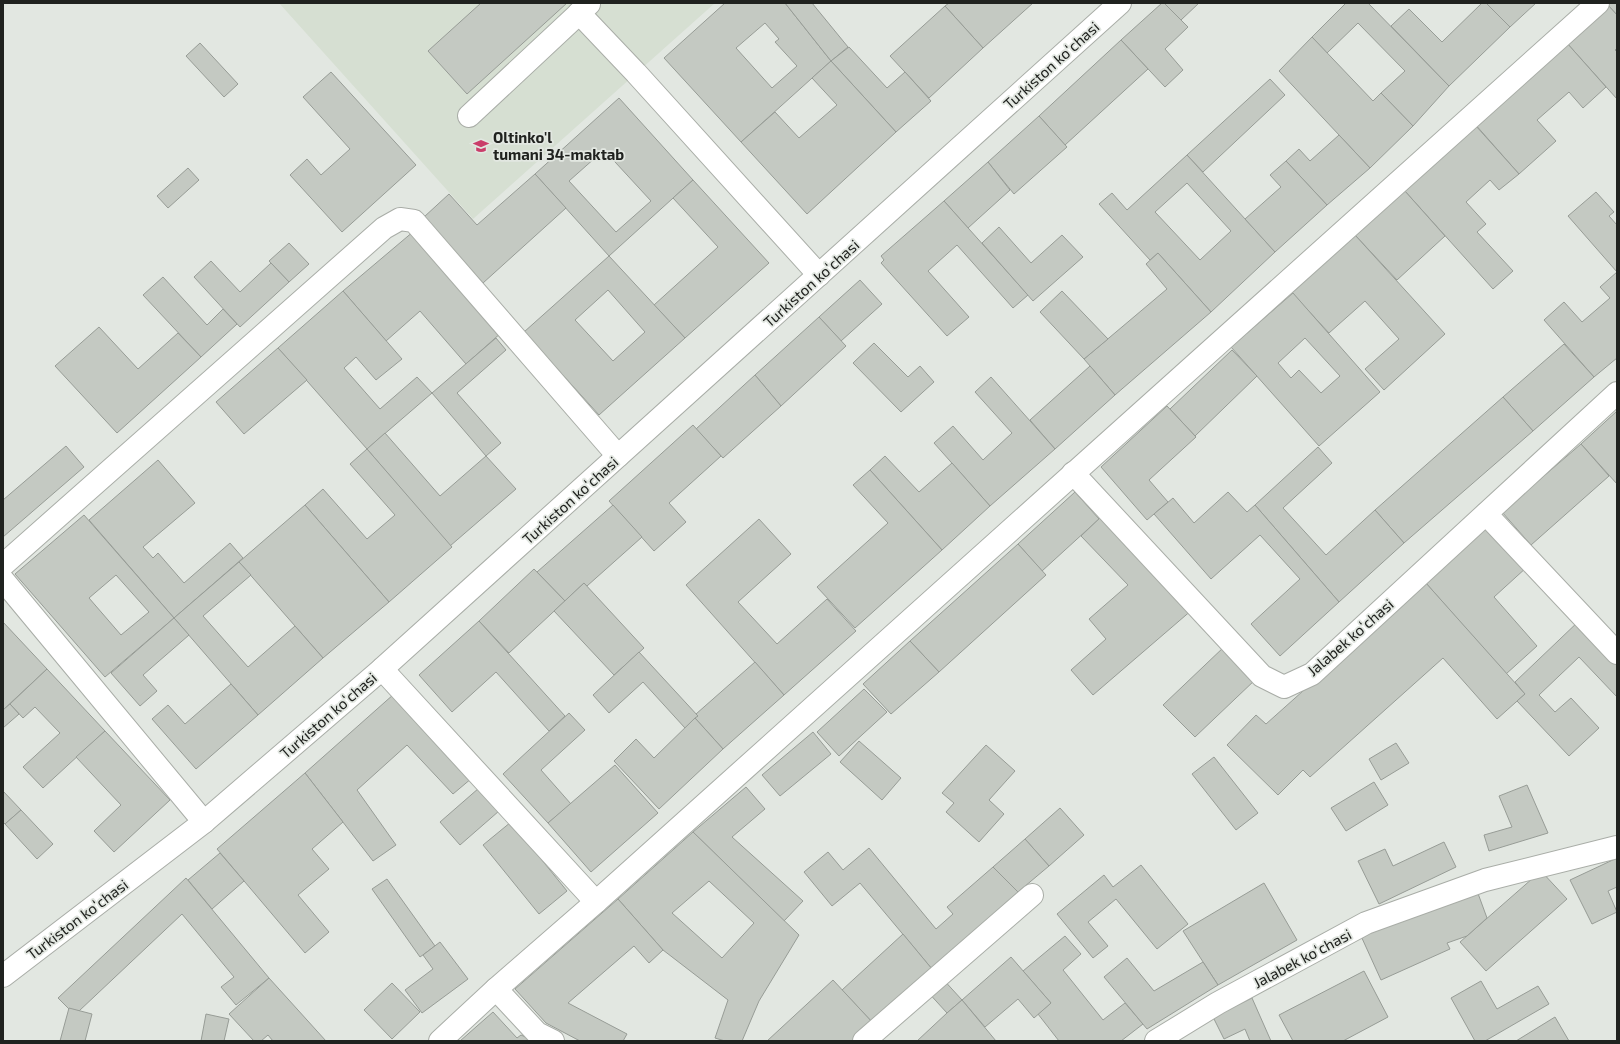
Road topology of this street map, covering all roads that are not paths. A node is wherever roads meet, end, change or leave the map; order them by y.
1 (1120, 3) edge
2 (1598, 3) edge
3 (585, 8) edge
4 (469, 116) dead end
5 (819, 275) junction
6 (1617, 393) edge
7 (618, 456) junction
8 (1073, 472) junction
9 (1486, 514) junction
10 (3, 565) edge
11 (3, 580) edge
12 (1617, 653) edge
13 (382, 669) junction
14 (204, 822) junction
15 (1617, 847) edge
16 (1032, 895) dead end
17 (596, 902) junction
18 (3, 976) edge
19 (496, 989) junction
20 (440, 1041) edge
21 (553, 1041) edge
22 (864, 1041) edge
23 (1156, 1041) edge

1 - 5 street, Turkiston koʻchasi
2 - 8 street
3 - 4 street
3 - 5 street
5 - 7 street, Turkiston koʻchasi
6 - 9 street, Jalabek koʻchasi
7 - 10 street
7 - 13 street, Turkiston koʻchasi
8 - 9 street, Jalabek koʻchasi
8 - 17 street
9 - 12 street
11 - 14 street
13 - 14 street, Turkiston koʻchasi
13 - 17 street
14 - 18 street, Turkiston koʻchasi
15 - 23 street, Jalabek koʻchasi
16 - 22 street
17 - 19 street
19 - 20 street
19 - 21 street

